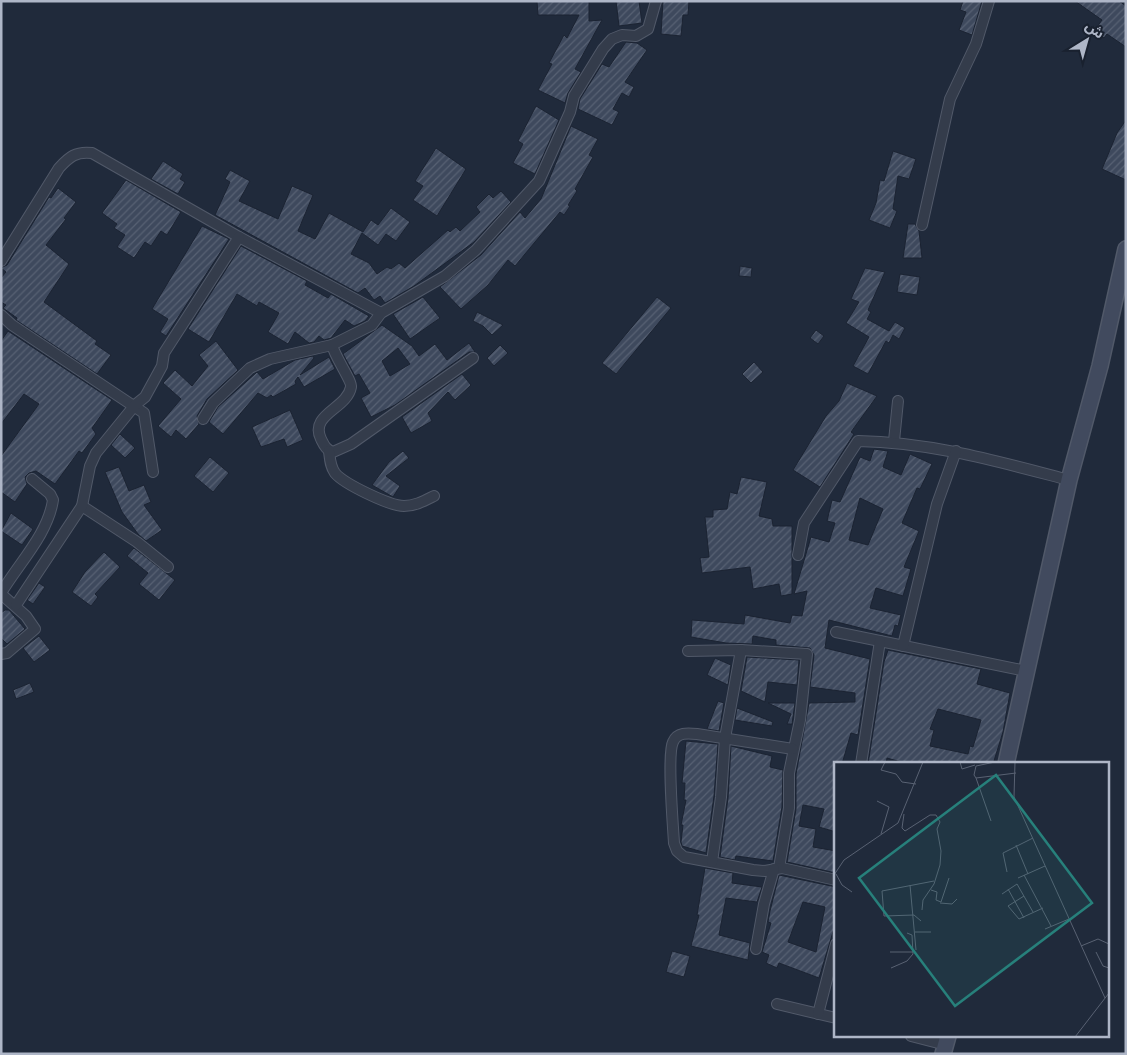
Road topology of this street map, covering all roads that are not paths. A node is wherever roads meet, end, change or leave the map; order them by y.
1 (656, 1) edge
2 (989, 1) edge
3 (922, 225) dead end
4 (239, 238) junction
5 (1126, 249) edge
6 (1, 261) edge
7 (381, 313) junction
8 (1, 315) edge
9 (332, 345) junction
10 (473, 358) dead end
11 (898, 401) dead end
12 (135, 405) junction
13 (203, 419) dead end
14 (894, 441) junction
15 (329, 450) junction
16 (956, 452) junction
17 (153, 472) dead end
18 (32, 479) dead end
19 (1070, 480) junction
20 (434, 496) dead end
21 (82, 506) junction
22 (798, 555) dead end
23 (168, 567) dead end
24 (1, 593) edge
25 (16, 606) junction
26 (836, 632) dead end
27 (880, 641) junction
28 (903, 646) junction
29 (741, 650) junction
30 (688, 651) dead end
31 (1, 654) edge
32 (1026, 671) junction
33 (725, 738) junction
34 (793, 749) junction
35 (861, 762) edge
36 (1006, 762) edge
37 (712, 862) junction
38 (777, 869) junction
39 (834, 880) edge
40 (756, 949) dead end
41 (834, 952) edge
42 (777, 1004) dead end
43 (818, 1014) junction
44 (834, 1018) edge
45 (919, 1038) edge
46 (946, 1045) edge

1 - 7 street
2 - 3 street
4 - 6 street
4 - 7 street
4 - 12 street
5 - 19 street
7 - 9 street
8 - 12 street
9 - 13 street
9 - 15 street
10 - 15 street
11 - 14 street
12 - 17 street
12 - 21 street
14 - 16 street
14 - 22 street
15 - 20 street
16 - 19 street
16 - 28 street
18 - 24 street
19 - 32 street
21 - 23 street
21 - 25 street
24 - 25 street
25 - 31 street
26 - 27 street
27 - 28 street
27 - 35 street
28 - 32 street
29 - 30 street
29 - 33 street
29 - 34 street
32 - 36 street
33 - 34 street
33 - 37 street
33 - 37 street
34 - 38 street
37 - 38 street
38 - 39 street
38 - 40 street
41 - 43 street
42 - 43 street
43 - 44 street
45 - 46 street

